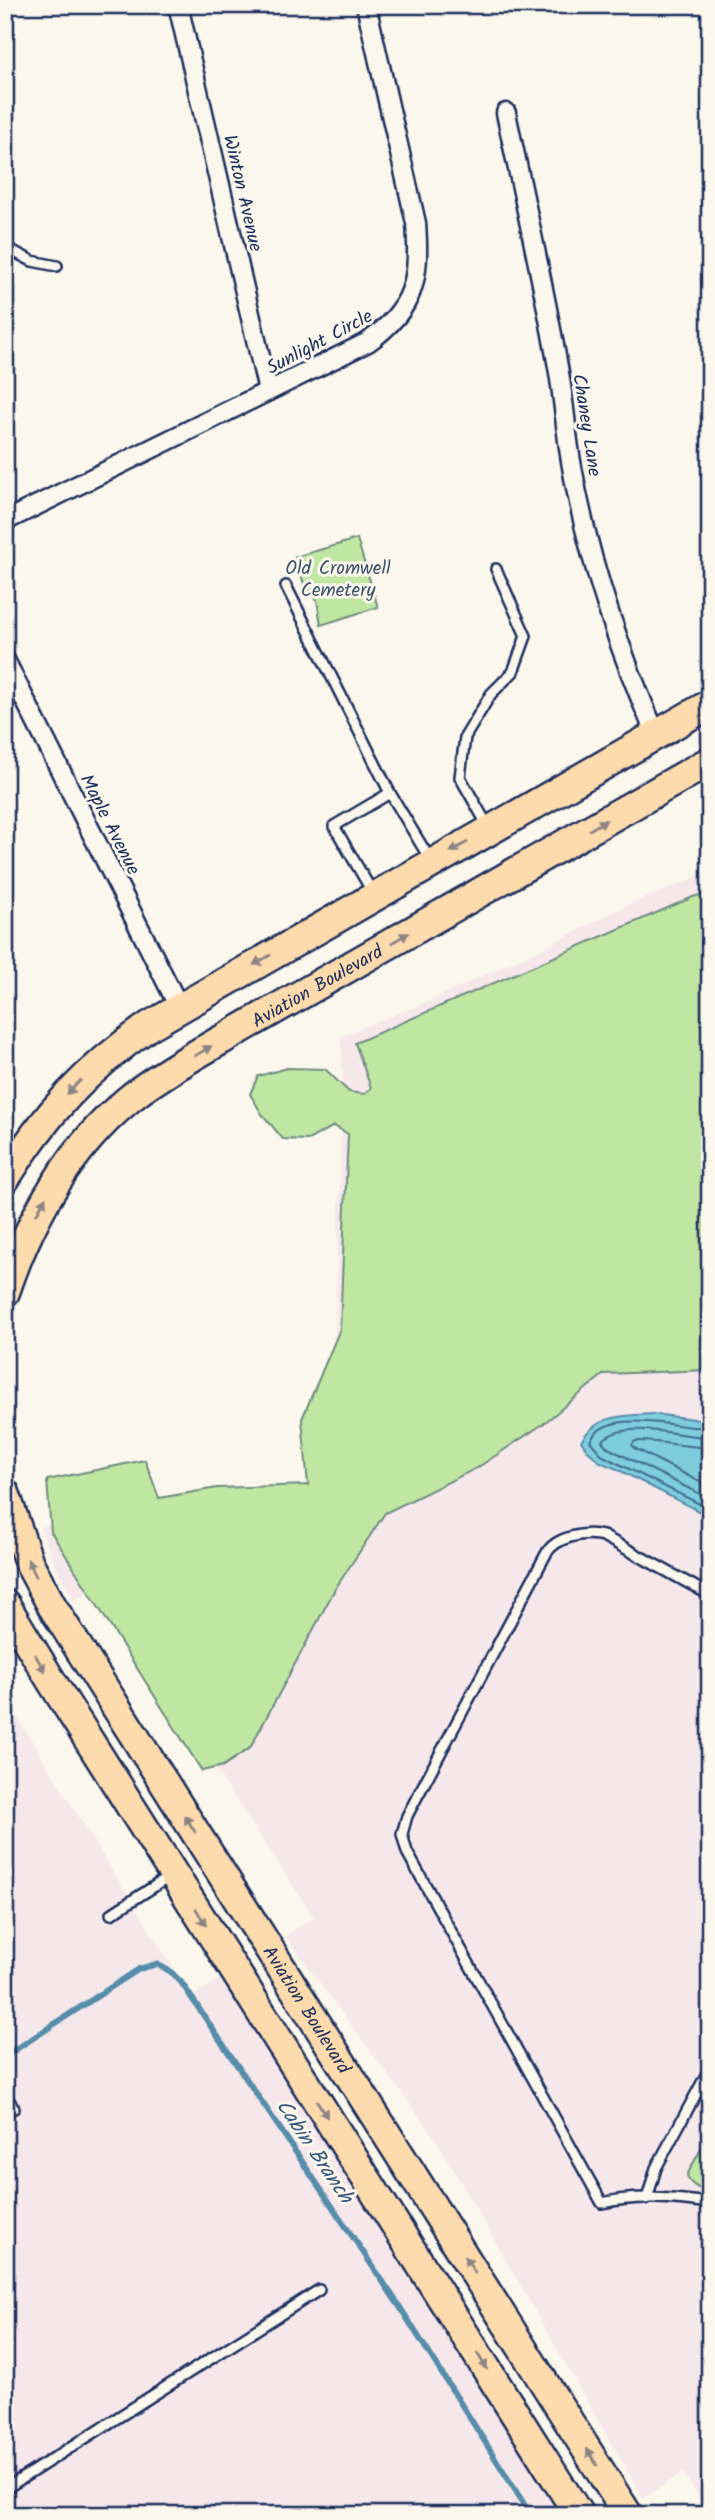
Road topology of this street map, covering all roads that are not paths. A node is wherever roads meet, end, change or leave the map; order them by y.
1 (178, 5) edge
2 (366, 5) edge
3 (506, 113) dead end
4 (5, 247) edge
5 (57, 266) dead end
6 (268, 391) junction
7 (5, 521) edge
8 (496, 569) dead end
9 (286, 586) dead end
10 (5, 660) edge
11 (710, 704) edge
12 (656, 735) junction
13 (710, 761) edge
14 (390, 793) junction
15 (490, 829) junction
16 (432, 863) junction
17 (374, 895) junction
18 (179, 1007) junction
19 (12, 1163) edge
20 (5, 1292) edge
21 (5, 1493) edge
22 (710, 1594) edge
23 (5, 1604) edge
24 (173, 1874) junction
25 (226, 1882) junction
26 (111, 1914) dead end
27 (710, 2068) edge
28 (5, 2095) edge
29 (14, 2108) dead end
30 (647, 2199) junction
31 (710, 2203) edge
32 (318, 2290) dead end
33 (5, 2489) edge
34 (579, 2515) edge
35 (628, 2515) edge

1 - 6 street, Winton Avenue
2 - 6 street, Sunlight Circle
3 - 12 street, Chaney Lane
4 - 5 lane
6 - 7 street, Sunlight Circle
8 - 15 lane
9 - 14 lane
10 - 18 street, Maple Avenue
11 - 12 main road
12 - 15 main road
20 -> 13 main road, Aviation Boulevard
14 - 16 lane
14 - 17 lane
15 -> 16 main road
16 - 17 main road
17 -> 18 main road
18 -> 19 main road
25 -> 21 main road, Aviation Boulevard
22 - 30 lane
23 -> 24 main road, Aviation Boulevard
24 - 25 main road
24 - 26 lane
24 -> 34 main road, Aviation Boulevard
35 -> 25 main road, Aviation Boulevard
27 - 30 lane
28 - 29 lane
30 - 31 lane
32 - 33 lane

